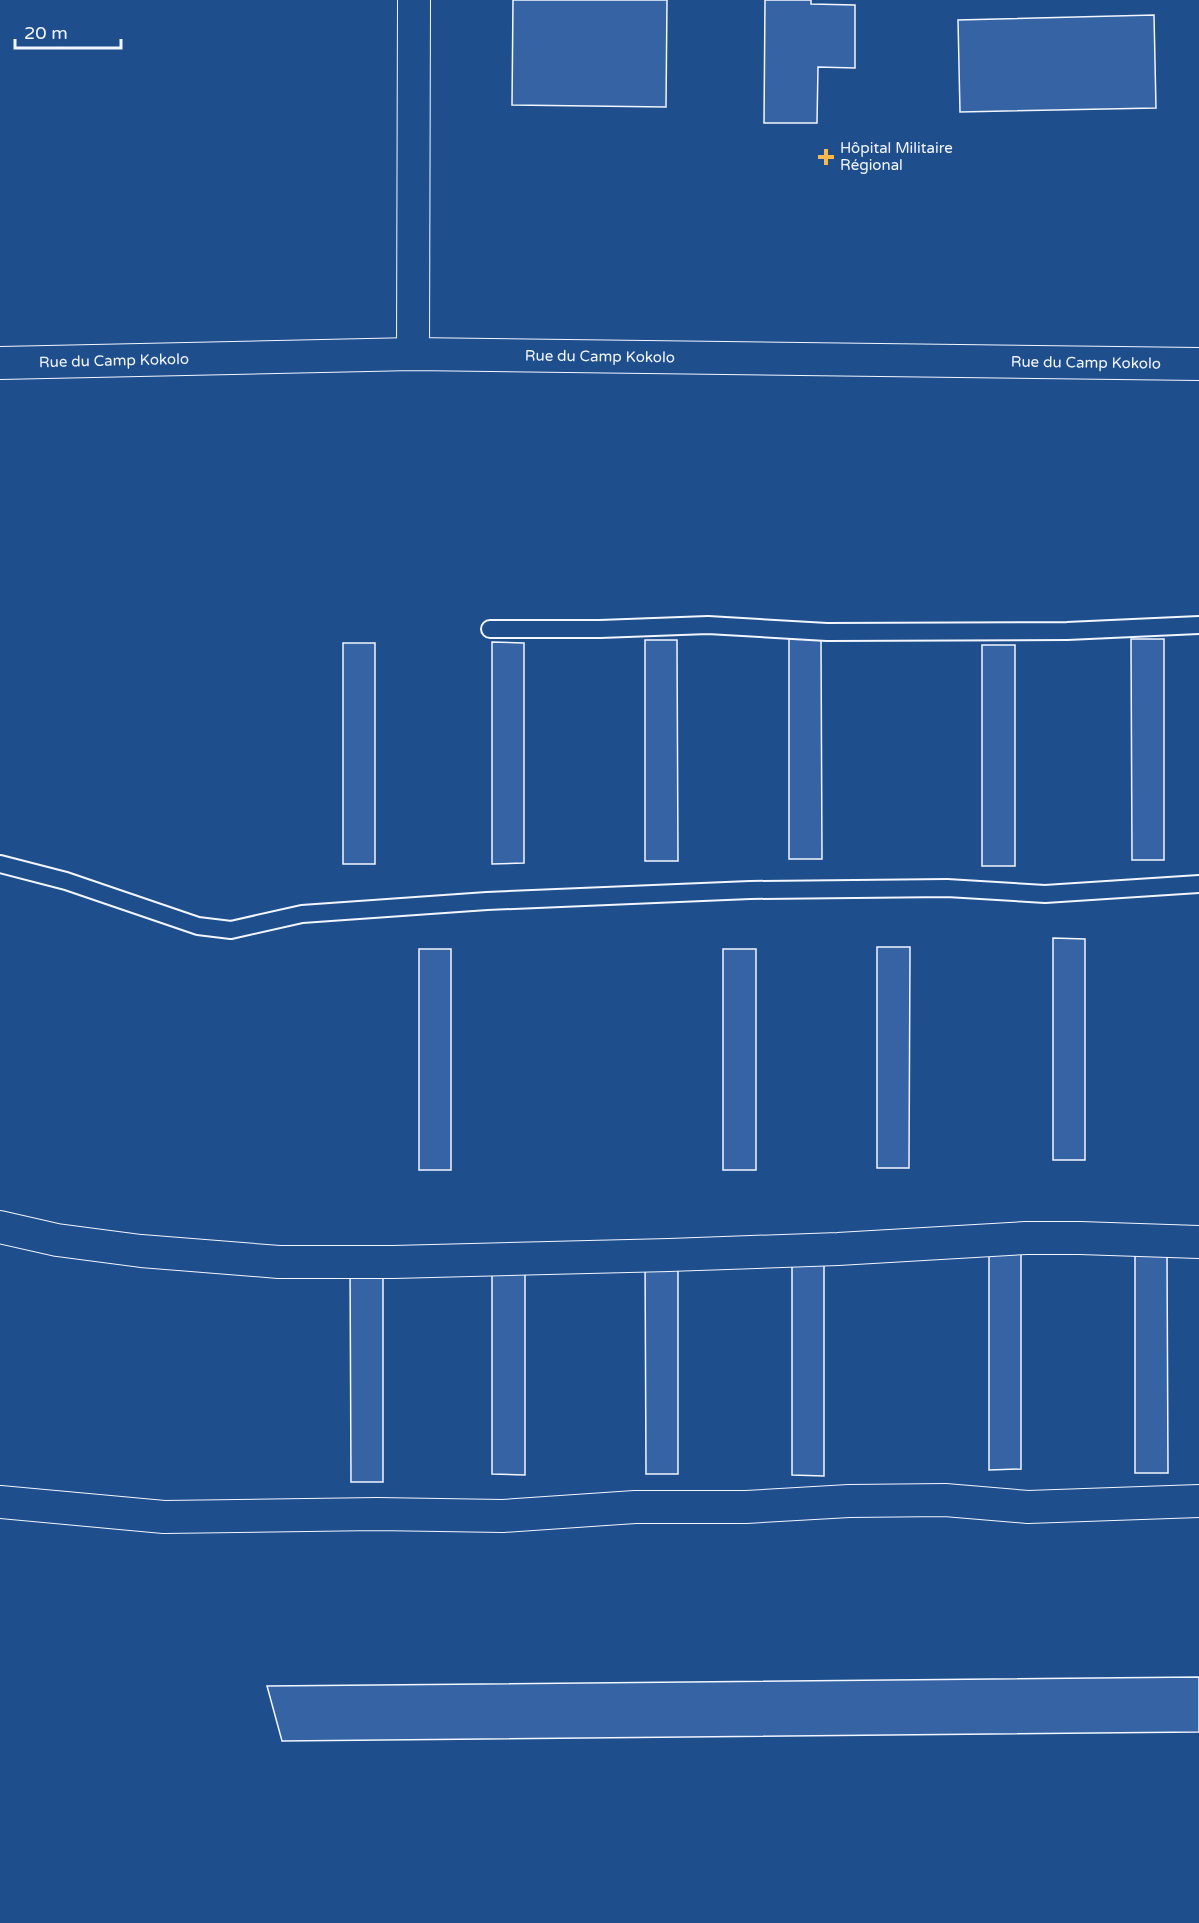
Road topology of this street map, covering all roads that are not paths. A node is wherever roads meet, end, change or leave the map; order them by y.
1 (414, 0) edge
2 (413, 354) junction
3 (0, 363) edge
4 (1199, 364) edge
5 (1199, 625) edge
6 (490, 629) dead end
7 (0, 864) edge
8 (1199, 884) edge
9 (0, 1227) edge
10 (1199, 1242) edge
11 (1199, 1501) edge
12 (0, 1502) edge

1 - 2 street
2 - 3 street, Rue du Camp Kokolo
2 - 4 street, Rue du Camp Kokolo
5 - 6 lane
7 - 8 lane
9 - 10 street
11 - 12 street

